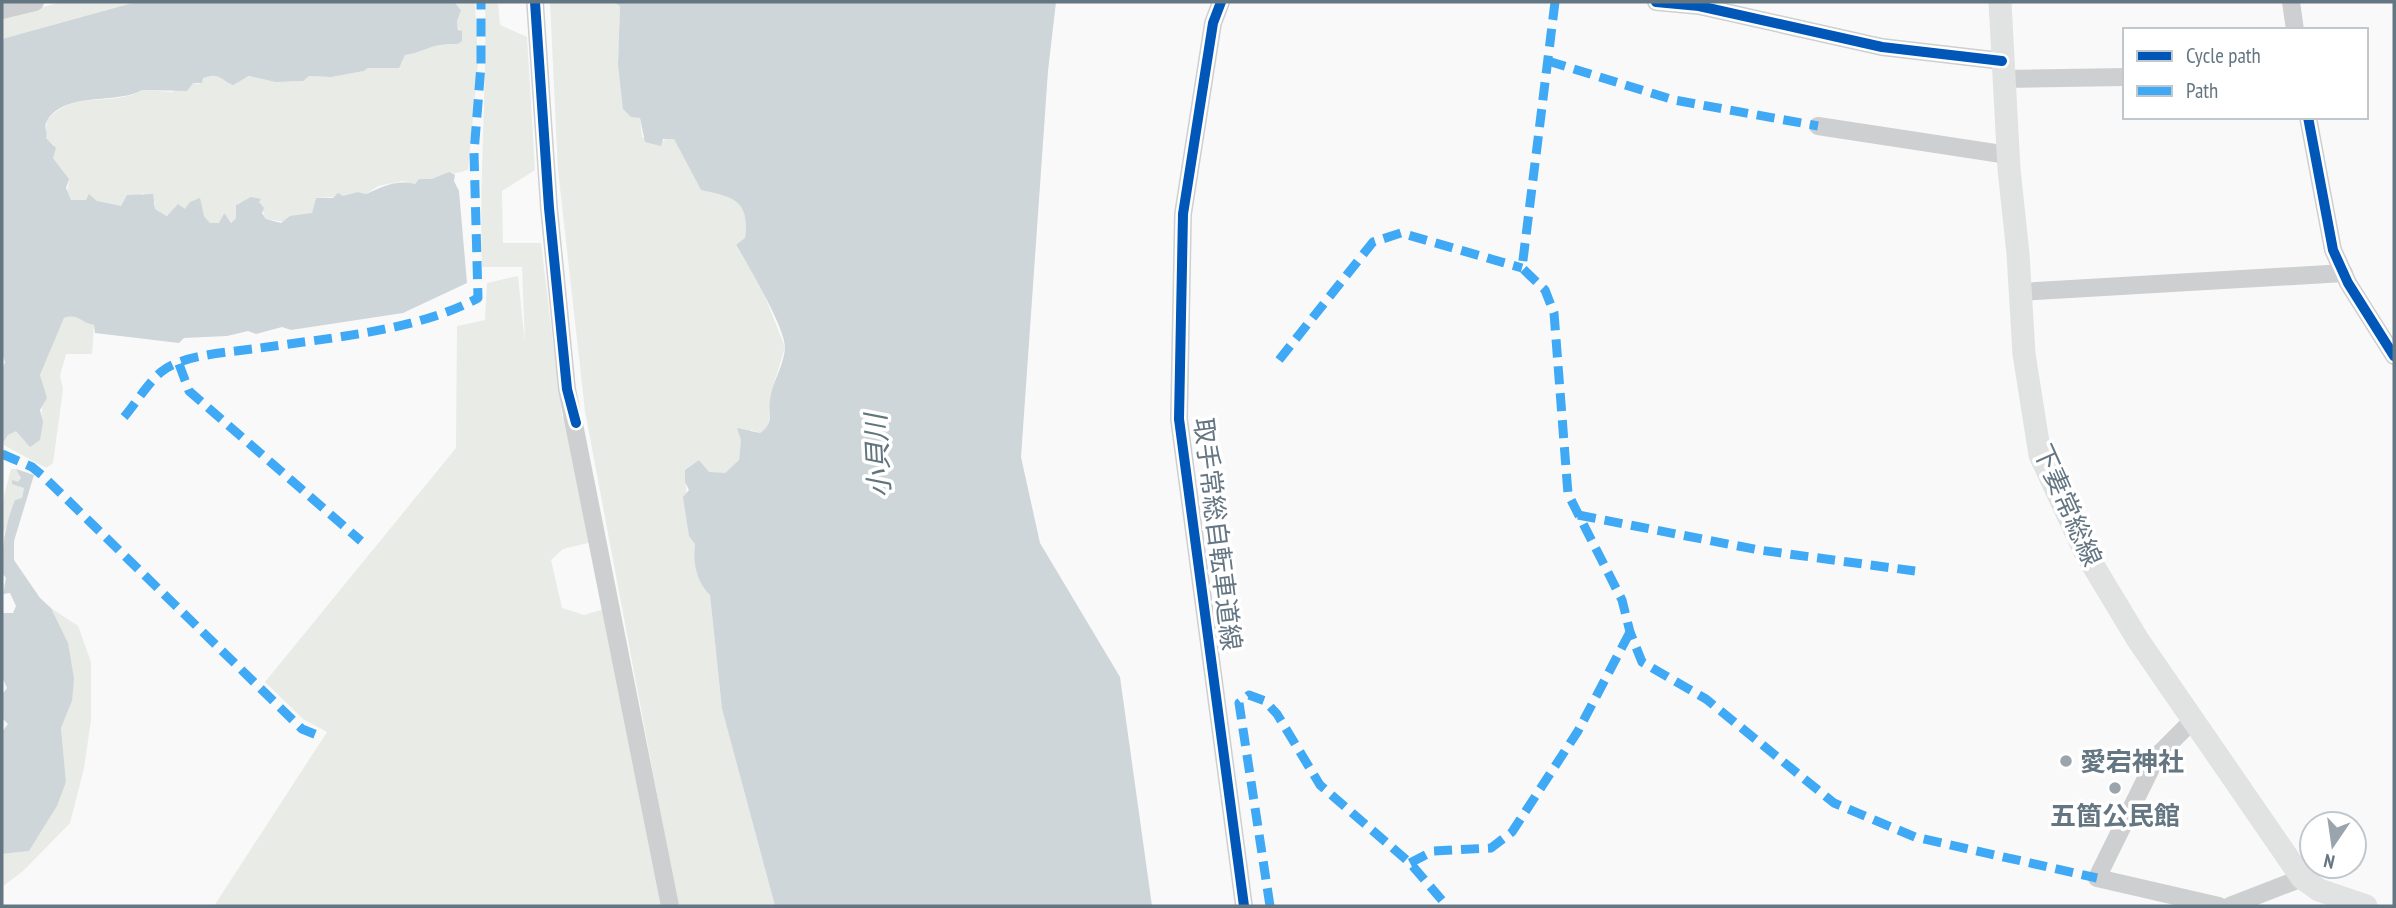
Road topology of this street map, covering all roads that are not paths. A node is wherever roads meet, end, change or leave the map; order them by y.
1 (35, 2) edge
2 (535, 2) edge
3 (1221, 2) edge
4 (1656, 2) edge
5 (2000, 2) edge
6 (2291, 2) edge
7 (2, 10) edge
8 (2294, 28) edge
9 (2002, 70) junction
10 (2123, 77) edge
11 (2308, 119) edge
12 (1818, 126) dead end
13 (2008, 155) junction
14 (2344, 273) junction
15 (2020, 292) junction
16 (2394, 356) edge
17 (2194, 719) junction
18 (2298, 872) edge
19 (2298, 880) edge
20 (2305, 880) edge
21 (2334, 901) edge
22 (670, 906) edge
23 (1244, 906) edge
24 (2219, 906) edge
25 (2230, 906) edge
26 (2365, 906) edge

1 - 7 street
2 - 22 street
3 - 23 street, 取手常総自転車道線
4 - 9 street
5 - 9 main road, 下妻常総線
6 - 8 street
9 - 10 street
9 - 13 main road, 下妻常総線
11 - 14 street
12 - 13 street
13 - 15 main road, 下妻常総線
14 - 15 street
14 - 16 street
15 - 17 main road, 下妻常総線
17 - 18 main road, 下妻常総線
17 - 24 street
19 - 25 street
20 - 21 main road, 下妻常総線
21 - 26 main road, 下妻常総線

